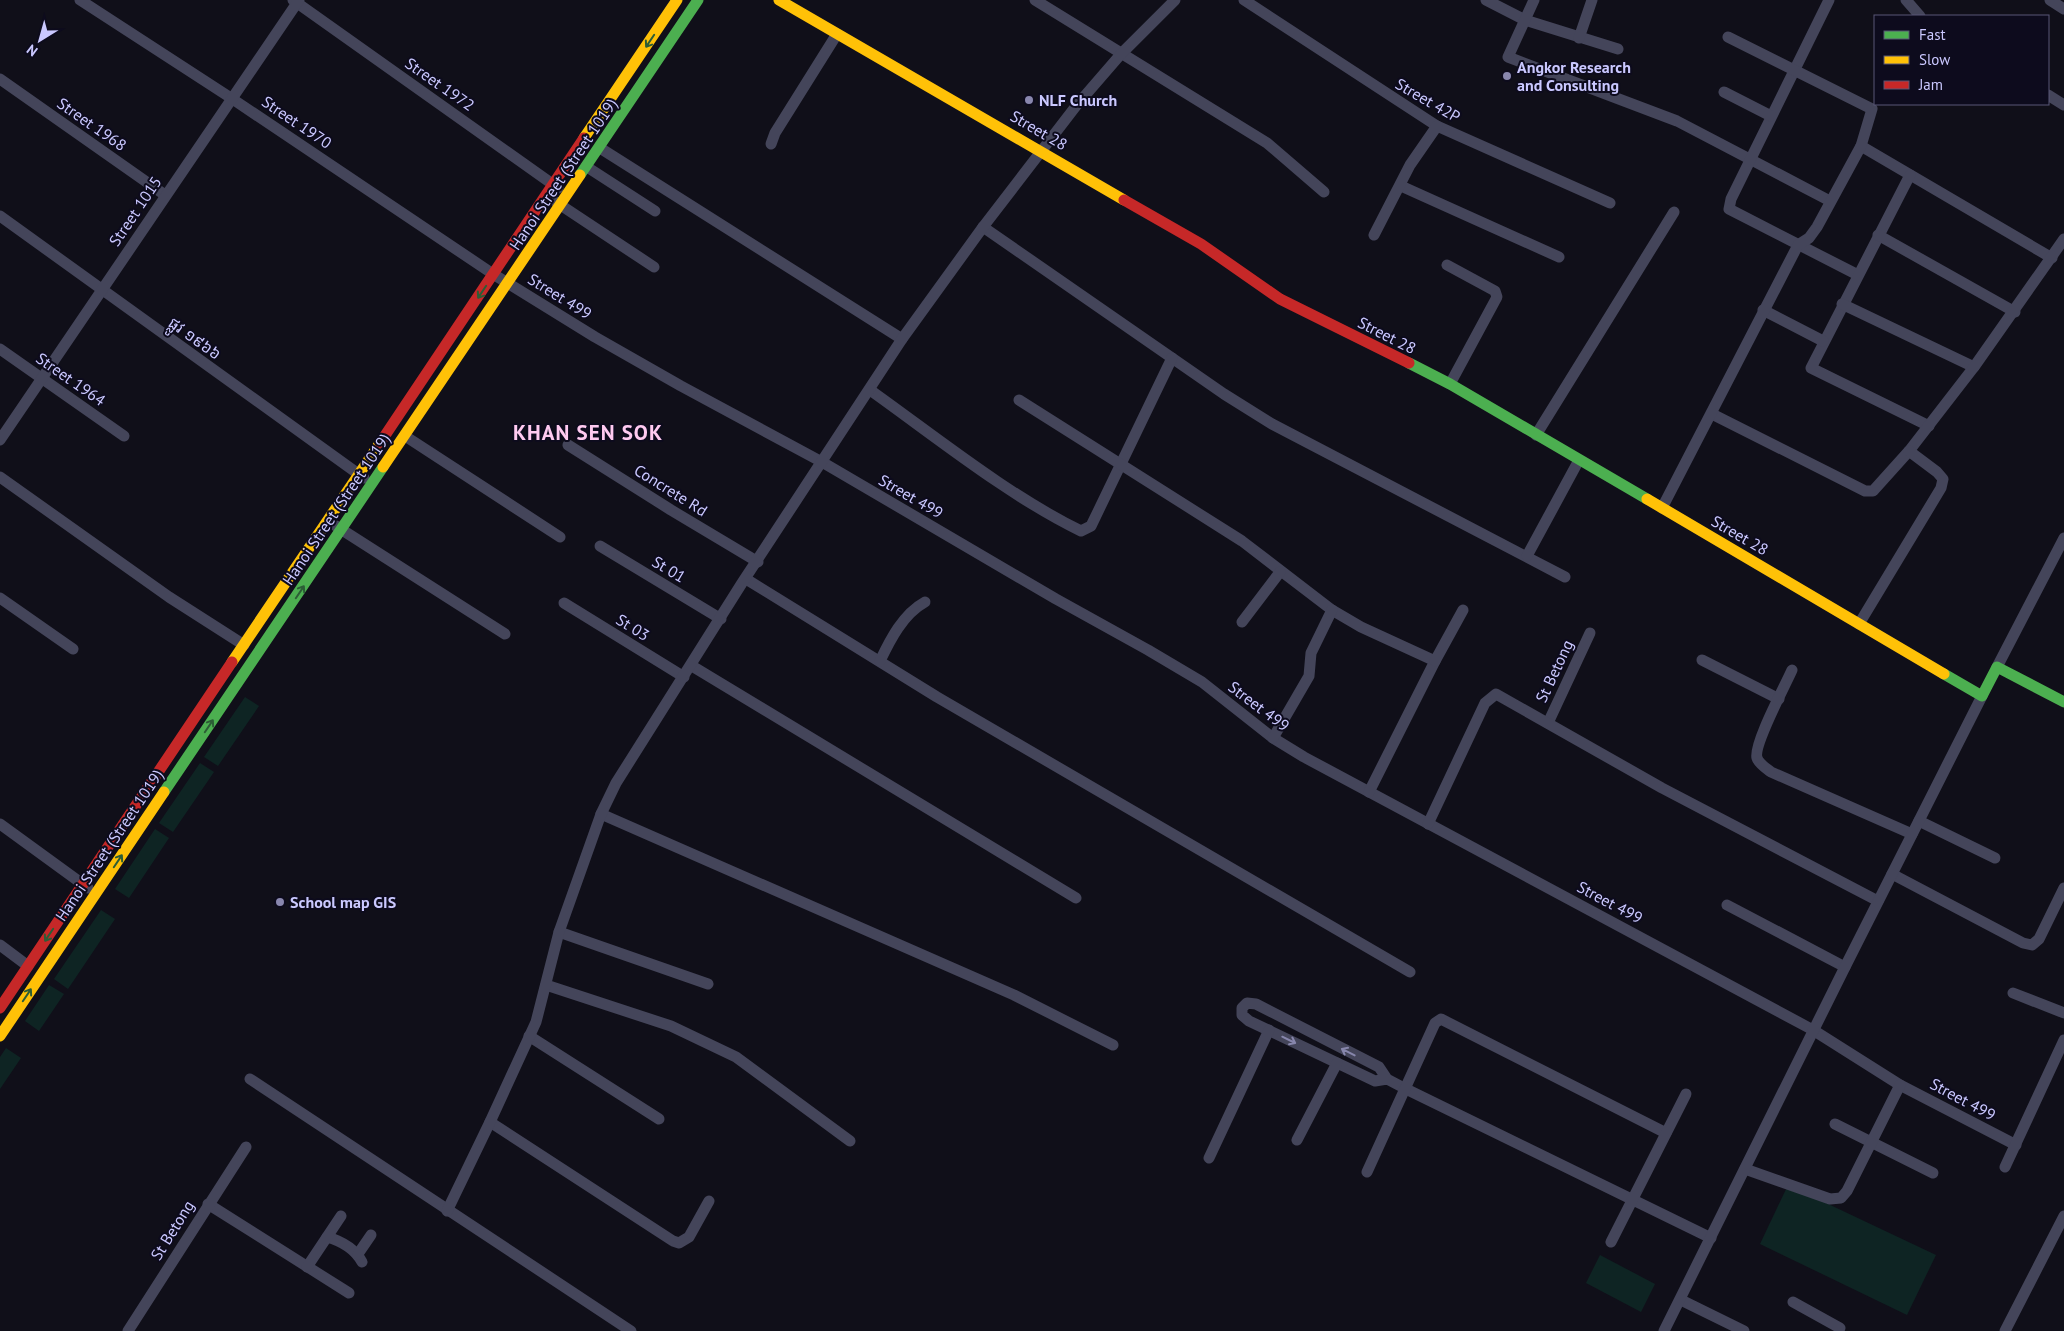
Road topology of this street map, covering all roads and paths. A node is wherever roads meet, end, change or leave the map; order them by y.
1 (80, 0) edge
2 (677, 0) edge
3 (698, 0) edge
4 (779, 0) edge
5 (1035, 0) edge
6 (1175, 0) edge
7 (1244, 0) edge
8 (1486, 0) edge
9 (1534, 0) edge
10 (1592, 0) edge
11 (1829, 0) edge
12 (1906, 0) edge
13 (2050, 0) edge
14 (296, 1) edge
15 (2064, 9) edge
16 (1919, 15) edge
17 (1525, 20) junction
18 (837, 34) junction
19 (1728, 37) dead end
20 (1579, 38) junction
21 (1618, 49) dead end
22 (1121, 54) junction
23 (1793, 71) junction
24 (0, 79) edge
25 (1724, 92) dead end
26 (2049, 96) edge
27 (231, 98) junction
28 (2064, 105) edge
29 (1771, 116) junction
30 (1436, 126) junction
31 (771, 144) dead end
32 (1860, 146) junction
33 (600, 148) junction
34 (1041, 150) junction
35 (1750, 161) junction
36 (587, 167) junction
37 (1910, 175) junction
38 (553, 185) junction
39 (1401, 186) junction
40 (1324, 192) dead end
41 (165, 195) junction
42 (568, 195) junction
43 (546, 196) junction
44 (1830, 201) junction
45 (1610, 203) dead end
46 (561, 206) junction
47 (655, 211) dead end
48 (1674, 212) dead end
49 (0, 216) edge
50 (983, 227) junction
51 (1374, 234) dead end
52 (1878, 236) junction
53 (2064, 239) edge
54 (1798, 245) junction
55 (1559, 257) dead end
56 (2052, 258) junction
57 (1448, 265) dead end
58 (654, 267) dead end
59 (494, 274) junction
60 (1858, 275) junction
61 (508, 283) junction
62 (102, 290) junction
63 (1842, 304) junction
64 (1763, 310) junction
65 (2015, 312) junction
66 (902, 339) junction
67 (1823, 341) junction
68 (0, 348) edge
69 (1172, 358) junction
70 (1974, 368) junction
71 (42, 379) junction
72 (1450, 384) junction
73 (870, 390) junction
74 (1019, 400) dead end
75 (1712, 414) junction
76 (1929, 426) junction
77 (1536, 435) junction
78 (124, 436) dead end
79 (405, 436) junction
80 (0, 440) edge
81 (568, 445) dead end
82 (1908, 452) junction
83 (1579, 460) junction
84 (822, 462) junction
85 (1120, 465) junction
86 (359, 475) junction
87 (0, 476) edge
88 (373, 484) junction
89 (1662, 508) junction
90 (328, 521) junction
91 (342, 530) junction
92 (560, 537) dead end
93 (2064, 538) edge
94 (600, 546) dead end
95 (1528, 556) junction
96 (758, 562) junction
97 (1280, 572) junction
98 (1565, 577) dead end
99 (746, 579) junction
100 (0, 598) edge
101 (925, 602) dead end
102 (564, 604) dead end
103 (1332, 610) junction
104 (1463, 610) dead end
105 (720, 619) junction
106 (1242, 622) dead end
107 (1859, 624) junction
108 (1590, 633) dead end
109 (505, 634) dead end
110 (244, 645) junction
111 (74, 648) dead end
112 (1436, 660) junction
113 (1702, 660) dead end
114 (880, 661) junction
115 (692, 666) junction
116 (1998, 666) junction
117 (1792, 670) dead end
118 (684, 677) junction
119 (1982, 696) junction
120 (1779, 699) junction
121 (2064, 702) edge
122 (1548, 723) junction
123 (1273, 738) junction
124 (1370, 792) junction
125 (601, 814) junction
126 (1919, 821) junction
127 (0, 824) edge
128 (1428, 824) junction
129 (1912, 834) junction
130 (1995, 858) dead end
131 (1892, 874) junction
132 (82, 885) junction
133 (2064, 888) edge
134 (97, 892) junction
135 (1076, 898) dead end
136 (1878, 901) junction
137 (1727, 905) dead end
138 (560, 932) junction
139 (0, 945) edge
140 (28, 966) junction
141 (1845, 966) junction
142 (1410, 972) dead end
143 (708, 984) dead end
144 (546, 985) junction
145 (2013, 993) dead end
146 (0, 1008) edge
147 (2064, 1013) edge
148 (1269, 1030) junction
149 (1813, 1030) junction
150 (0, 1036) edge
151 (529, 1036) junction
152 (2064, 1040) edge
153 (1113, 1045) dead end
154 (1337, 1063) junction
155 (250, 1079) dead end
156 (1387, 1079) junction
157 (1900, 1085) junction
158 (1406, 1089) junction
159 (1686, 1094) dead end
160 (660, 1119) dead end
161 (490, 1122) junction
162 (1835, 1124) dead end
163 (1666, 1133) junction
164 (1297, 1140) dead end
165 (850, 1141) dead end
166 (1871, 1142) junction
167 (2016, 1145) junction
168 (246, 1147) dead end
169 (1208, 1158) dead end
170 (2005, 1167) dead end
171 (1745, 1168) junction
172 (1367, 1172) dead end
173 (1933, 1173) dead end
174 (1633, 1199) junction
175 (709, 1201) dead end
176 (208, 1204) junction
177 (447, 1211) junction
178 (341, 1216) dead end
179 (2064, 1216) edge
180 (371, 1235) dead end
181 (327, 1237) junction
182 (1711, 1238) junction
183 (1611, 1242) dead end
184 (307, 1267) junction
185 (349, 1293) dead end
186 (1681, 1300) junction
187 (1793, 1302) dead end
188 (1841, 1330) edge
189 (128, 1331) edge
190 (631, 1331) edge
191 (1664, 1331) edge
192 (1744, 1331) edge
193 (2005, 1331) edge

1 - 27 street, Street 1970
2 -> 38 main road, Hanoi Street (Street 1019)
3 - 33 main road, Hanoi Street (Street 1019)
4 - 18 main road, Street 28
5 - 22 street
6 - 22 street
7 - 30 street, Street 42P
8 - 17 street
9 - 17 street
10 - 20 street
11 - 23 street
12 - 16 street
13 - 15 street
14 - 27 street, Street 1015
14 - 38 street, Street 1972
17 - 20 street
17 - 35 street
18 - 31 street
18 - 34 main road, Street 28
19 - 23 street
20 - 21 street
22 - 34 street
22 - 40 street
23 - 29 street
23 - 32 street
24 - 41 street, Street 1968
25 - 29 street
26 - 28 street
27 - 41 street, Street 1015
27 - 59 street, Street 1970
29 - 35 street
30 - 39 street
30 - 45 street, Street 42P
32 - 37 street
32 - 44 street
33 - 36 main road, Hanoi Street (Street 1019)
33 - 66 street
34 - 50 street
34 - 72 main road, Street 28
35 - 44 street
35 - 54 street
36 - 42 main road, Hanoi Street (Street 1019)
36 - 47 street
37 - 52 street
37 - 56 street
38 - 42 street, Street 1972
38 - 43 main road, Hanoi Street (Street 1019)
39 - 51 street
39 - 55 street
41 - 62 street, Street 1015
42 - 46 main road, Hanoi Street (Street 1019)
43 - 46 street
43 - 59 main road, Hanoi Street (Street 1019)
44 - 54 street
46 - 58 street
46 - 61 main road, Hanoi Street (Street 1019)
48 - 77 street
49 - 62 street, ផ្លូវ ១៩៦៦
50 - 66 street
50 - 69 street
52 - 60 street
52 - 65 street
53 - 56 street
54 - 60 street
54 - 64 street
56 - 65 street
57 - 72 street
59 - 61 street, Street 499
59 -> 86 main road, Hanoi Street (Street 1019)
60 - 63 street
61 - 79 main road, Hanoi Street (Street 1019)
61 - 84 street, Street 499
62 - 71 street, Street 1015
62 - 86 street, ផ្លូវ ១៩៦៦
63 - 67 street
63 - 70 street
64 - 67 street
64 - 75 street
65 - 70 street
66 - 73 street
67 - 76 street
68 - 71 street, Street 1964
69 - 85 street
69 - 95 street
70 - 76 street
71 - 78 street, Street 1964
71 - 80 street, Street 1015
72 - 77 main road, Street 28
73 - 84 street
73 - 85 street
74 - 85 street
75 - 82 street
75 - 89 street
76 - 82 street
77 - 83 main road, Street 28
79 - 88 main road, Hanoi Street (Street 1019)
79 - 92 street
81 - 96 street, Concrete Rd
82 - 107 street
83 - 89 main road, Street 28
83 - 95 street
84 - 96 street
84 - 123 street, Street 499
85 - 97 street
86 - 88 street, ផ្លូវ ១៩៦៦
86 - 90 main road, Hanoi Street (Street 1019)
87 - 110 street
88 - 91 main road, Hanoi Street (Street 1019)
89 - 107 main road, Street 28
90 - 91 street
90 - 110 main road, Hanoi Street (Street 1019)
91 - 109 street
134 -> 91 main road, Hanoi Street (Street 1019)
93 - 116 street
94 - 105 street, St 01
95 - 98 street
96 - 99 street
97 - 103 street
97 - 106 street
99 - 105 street
99 - 114 street
100 - 111 street
101 - 114 street
102 - 118 street, St 03
103 - 112 street
103 - 123 street
104 - 112 street
105 - 115 street
107 - 119 main road, Street 28
108 - 122 street, St Betong
110 - 132 main road, Hanoi Street (Street 1019)
112 - 124 street
113 - 120 street
114 - 142 street
115 - 118 street
115 - 135 street
116 - 119 main road
116 - 121 main road
117 - 120 street
118 - 125 street
119 - 126 street
120 - 129 street
122 - 128 street
122 - 136 street
123 - 124 street, Street 499
124 - 128 street, Street 499
125 - 138 street
125 - 153 street
126 - 129 street
126 - 130 street
127 - 132 street
128 - 149 street, Street 499
129 - 131 street
131 - 133 street
131 - 136 street
132 - 134 street
132 -> 140 main road, Hanoi Street (Street 1019)
150 -> 134 main road, Hanoi Street (Street 1019)
136 - 141 street
137 - 141 street
138 - 143 street
138 - 144 street
139 - 140 street
140 - 146 main road, Hanoi Street (Street 1019)
141 - 149 street
144 - 151 street
144 - 165 street
145 - 147 street
148 -> 154 street
156 -> 148 street
148 - 169 street
149 - 157 street, Street 499
149 - 171 street
151 - 160 street
151 - 161 street
152 - 167 street
154 - 156 street
154 - 164 street
155 - 177 street
156 - 158 street
157 - 166 street
157 - 167 street, Street 499
158 - 163 street
158 - 172 street
158 - 174 street
159 - 163 street
161 - 175 street
161 - 177 street
162 - 166 street
163 - 174 street
166 - 171 street
166 - 173 street
167 - 170 street
168 - 176 street, St Betong
171 - 182 street
174 - 182 street
174 - 183 street
176 - 184 street
176 - 189 street, St Betong
177 - 190 street
178 - 181 street
179 - 193 street
180 - 181 street
181 - 184 street
182 - 186 street
184 - 185 street
186 - 191 street
186 - 192 street
187 - 188 street

